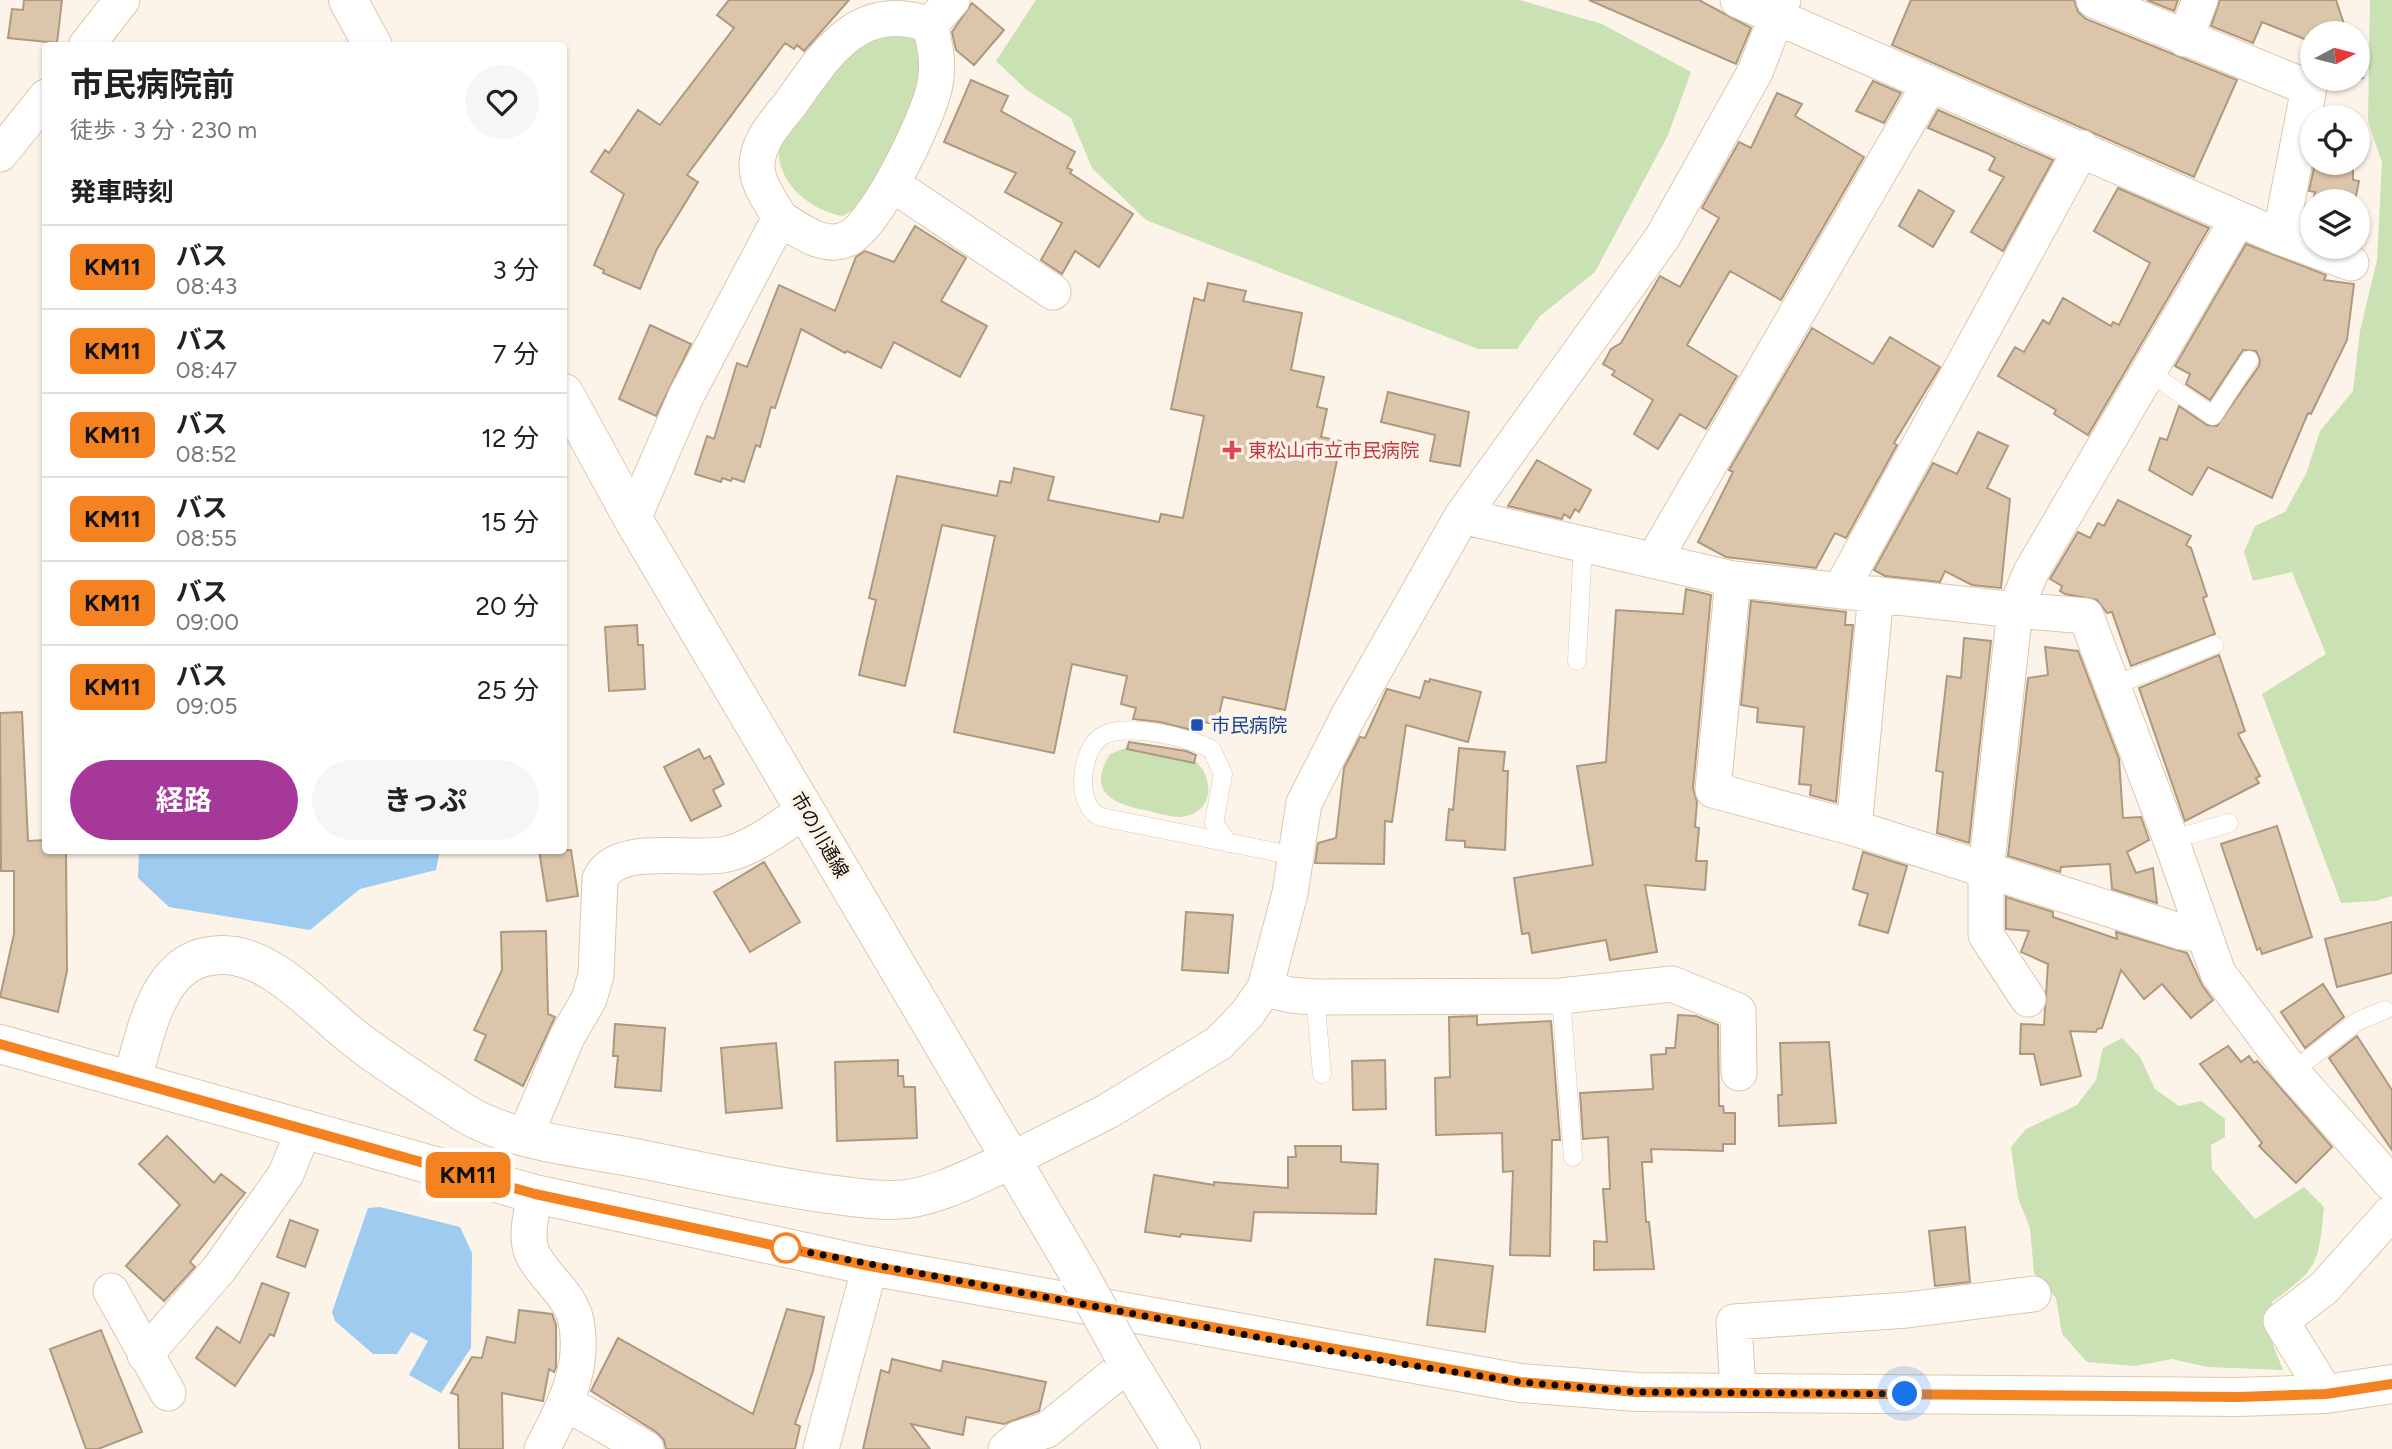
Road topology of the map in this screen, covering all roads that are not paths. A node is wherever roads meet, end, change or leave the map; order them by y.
1 (122, 0) edge
2 (348, 0) edge
3 (1738, 0) edge
4 (2094, 0) edge
5 (2200, 0) edge
6 (1780, 9) edge
7 (941, 13) edge
8 (2185, 39) junction
9 (89, 42) edge
10 (371, 42) edge
11 (1930, 84) junction
12 (42, 102) edge
13 (2082, 148) junction
14 (0, 154) edge
15 (892, 184) junction
16 (780, 218) junction
17 (2238, 219) junction
18 (2280, 237) junction
19 (2351, 263) dead end
20 (1053, 292) dead end
21 (2249, 360) dead end
22 (2150, 373) junction
23 (567, 398) edge
24 (1462, 516) junction
25 (633, 519) junction
26 (1583, 543) junction
27 (1655, 558) junction
28 (1733, 579) junction
29 (1840, 591) junction
30 (1876, 594) junction
31 (2015, 610) junction
32 (2214, 646) dead end
33 (1577, 661) dead end
34 (2113, 686) junction
35 (806, 810) junction
36 (2229, 823) dead end
37 (1854, 828) junction
38 (2171, 840) junction
39 (1228, 843) junction
40 (1295, 856) junction
41 (1986, 871) junction
42 (2204, 935) junction
43 (1265, 988) junction
44 (1561, 996) junction
45 (1315, 997) junction
46 (2028, 999) dead end
47 (2385, 1010) dead end
48 (0, 1044) edge
49 (2292, 1072) junction
50 (1739, 1073) dead end
51 (1322, 1074) dead end
52 (132, 1080) junction
53 (304, 1129) junction
54 (525, 1136) junction
55 (1573, 1157) dead end
56 (1011, 1160) junction
57 (2392, 1184) edge
58 (535, 1194) junction
59 (2392, 1212) edge
60 (870, 1266) junction
61 (111, 1291) dead end
62 (2033, 1294) dead end
63 (145, 1354) junction
64 (1126, 1359) junction
65 (2392, 1384) edge
66 (1738, 1392) junction
67 (167, 1394) dead end
68 (2326, 1394) junction
69 (566, 1403) junction
70 (542, 1449) edge
71 (646, 1449) edge
72 (821, 1449) edge
73 (1006, 1449) edge
74 (1181, 1449) edge

1 - 9 street
2 - 10 main road
3 - 6 street
4 - 8 street
5 - 8 street
6 - 11 street
6 - 24 street
7 - 15 street
7 - 16 street
8 - 18 street
11 - 13 street
11 - 27 street
12 - 14 street
13 - 17 street
13 - 29 street
15 - 16 street
15 - 20 street
16 - 25 street
17 - 18 street
17 - 22 street
18 - 19 street
21 - 22 lane
22 - 31 street
23 - 25 main road, 市の川通線
24 - 26 street
24 - 40 street
25 - 35 main road, 市の川通線
26 - 27 street
26 - 33 lane
27 - 28 street
28 - 29 street
28 - 37 street
29 - 30 street
30 - 31 street
30 - 37 street
31 - 34 street
31 - 41 street
32 - 34 lane
34 - 38 street
35 - 54 street
35 - 56 main road, 市の川通線
36 - 38 lane
37 - 41 street
38 - 42 street
39 - 39 lane
39 - 40 lane
40 - 43 street
41 - 42 street
41 - 46 street
42 - 49 street
43 - 45 street
43 - 56 street
44 - 45 street
44 - 50 street
44 - 55 lane
45 - 51 lane
47 - 49 lane
48 - 52 main road
49 - 57 street
52 - 53 main road
52 - 54 main road
53 - 58 main road
53 - 63 street
54 - 56 main road
56 - 64 main road, 市の川通線, bridge
58 - 60 main road
58 - 69 street
59 - 68 street
60 - 66 main road
60 - 72 street
61 - 63 street
62 - 66 street
63 - 67 street
64 - 73 street
64 - 74 main road
65 - 68 main road
66 - 68 main road
69 - 70 street
69 - 71 street

